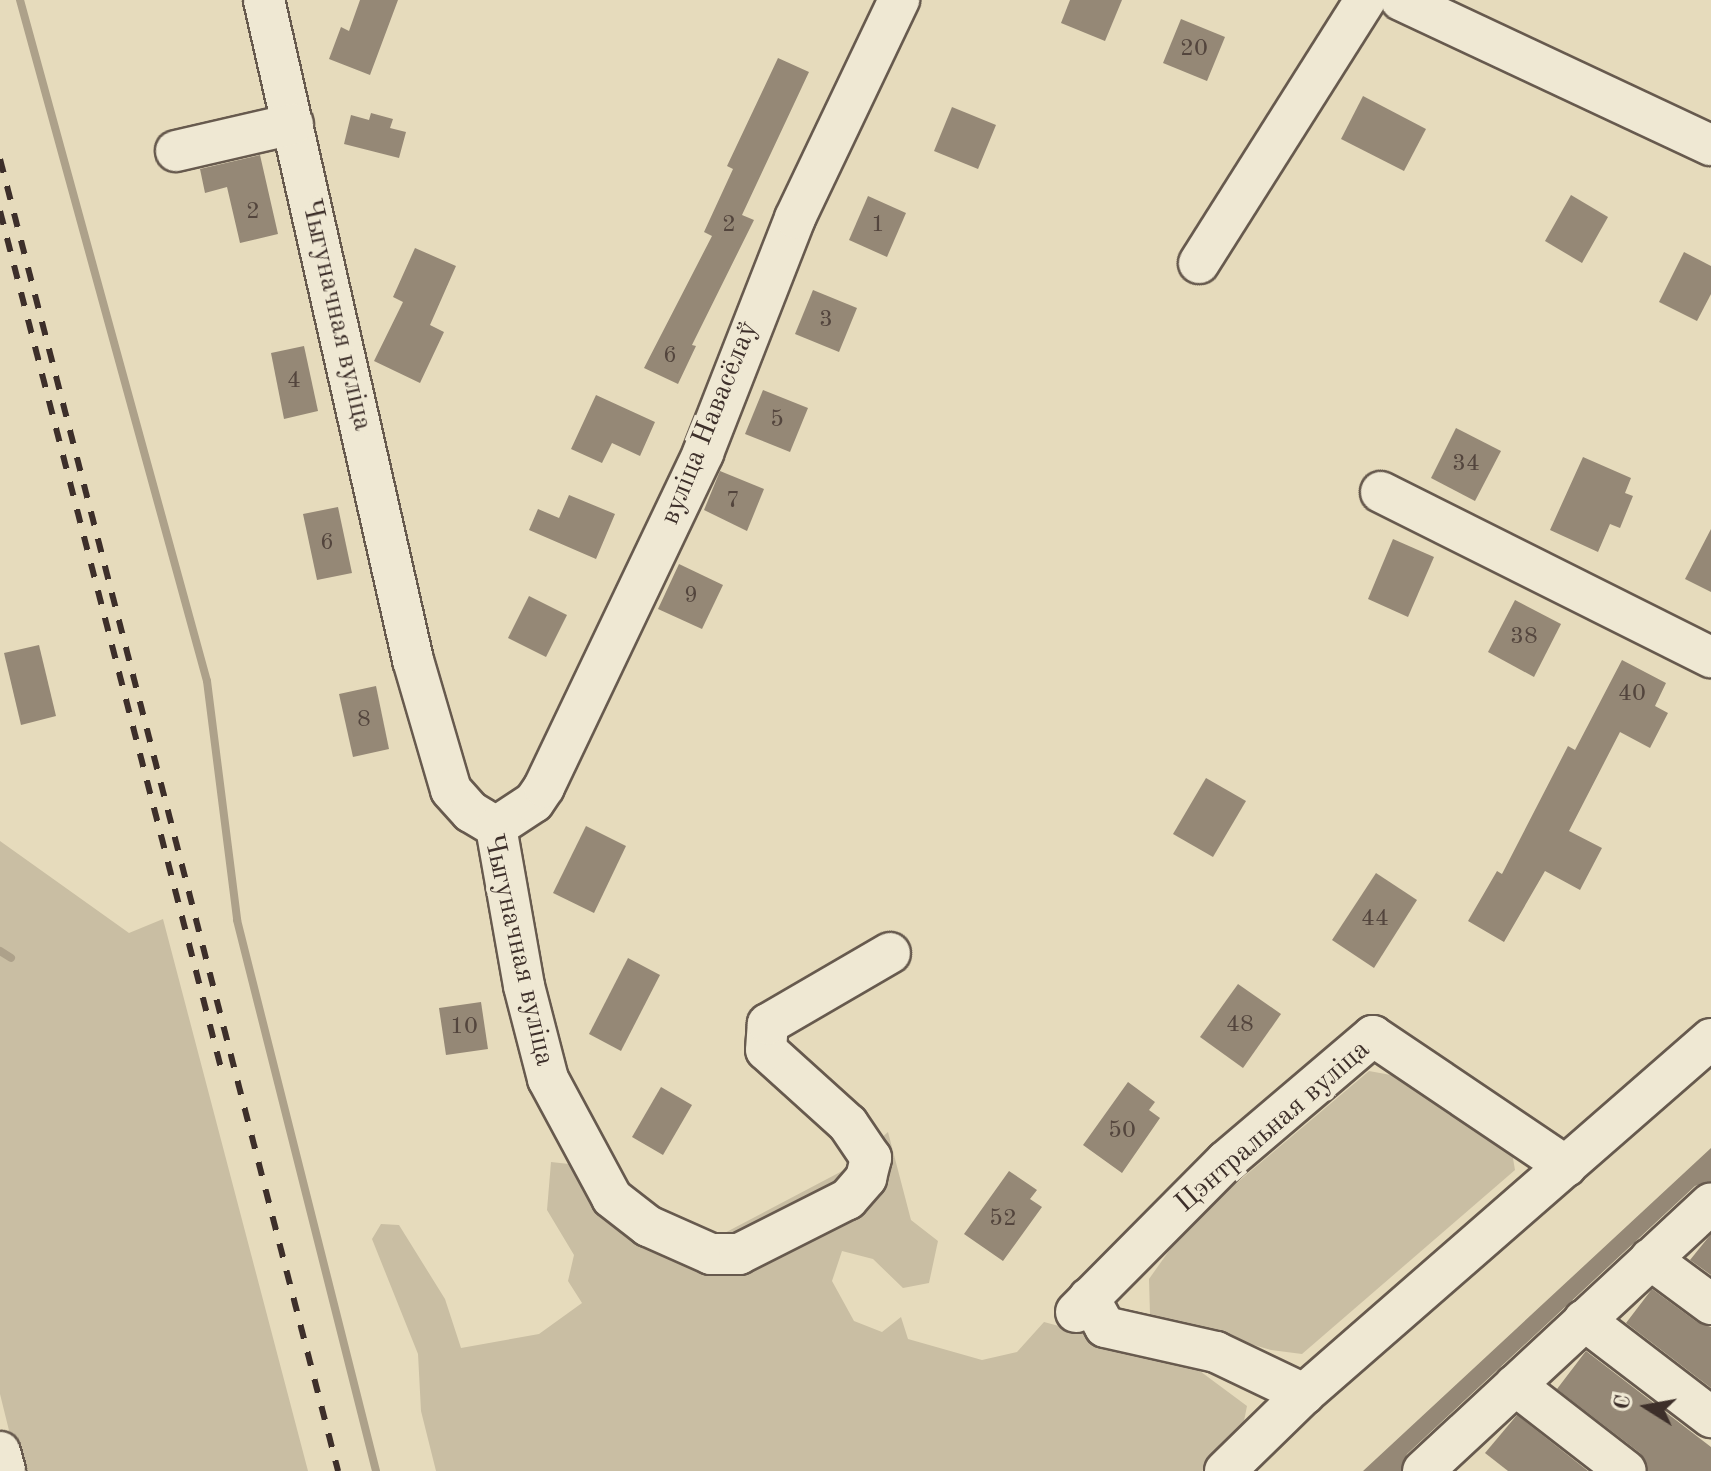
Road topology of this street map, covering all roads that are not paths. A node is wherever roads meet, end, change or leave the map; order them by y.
1 (264, 0) edge
2 (899, 0) edge
3 (1365, 0) edge
4 (1401, 0) edge
5 (293, 124) junction
6 (1711, 145) edge
7 (176, 151) dead end
8 (1199, 263) dead end
9 (1381, 492) dead end
10 (1711, 657) edge
11 (496, 827) junction
12 (890, 953) dead end
13 (1711, 1039) edge
14 (1566, 1166) junction
15 (1711, 1203) edge
16 (1650, 1259) junction
17 (1711, 1304) edge
18 (1584, 1320) junction
19 (1515, 1385) junction
20 (1304, 1394) junction
21 (1711, 1417) edge
22 (0, 1452) edge
23 (1447, 1464) edge
24 (5, 1471) edge
25 (1225, 1471) edge
26 (1626, 1471) edge

1 - 5 street, Чыгуначная вуліца
2 - 11 street, вуліца Навасёлаў
3 - 8 street
4 - 6 street
5 - 7 street
5 - 11 street, Чыгуначная вуліца
9 - 10 street
11 - 12 street, Чыгуначная вуліца
13 - 14 street
14 - 20 street
14 - 20 street, Цэнтральная вуліца
15 - 16 street
16 - 17 street
16 - 18 street
18 - 19 street
18 - 21 street
19 - 23 street
19 - 26 street
20 - 25 street
22 - 24 street

